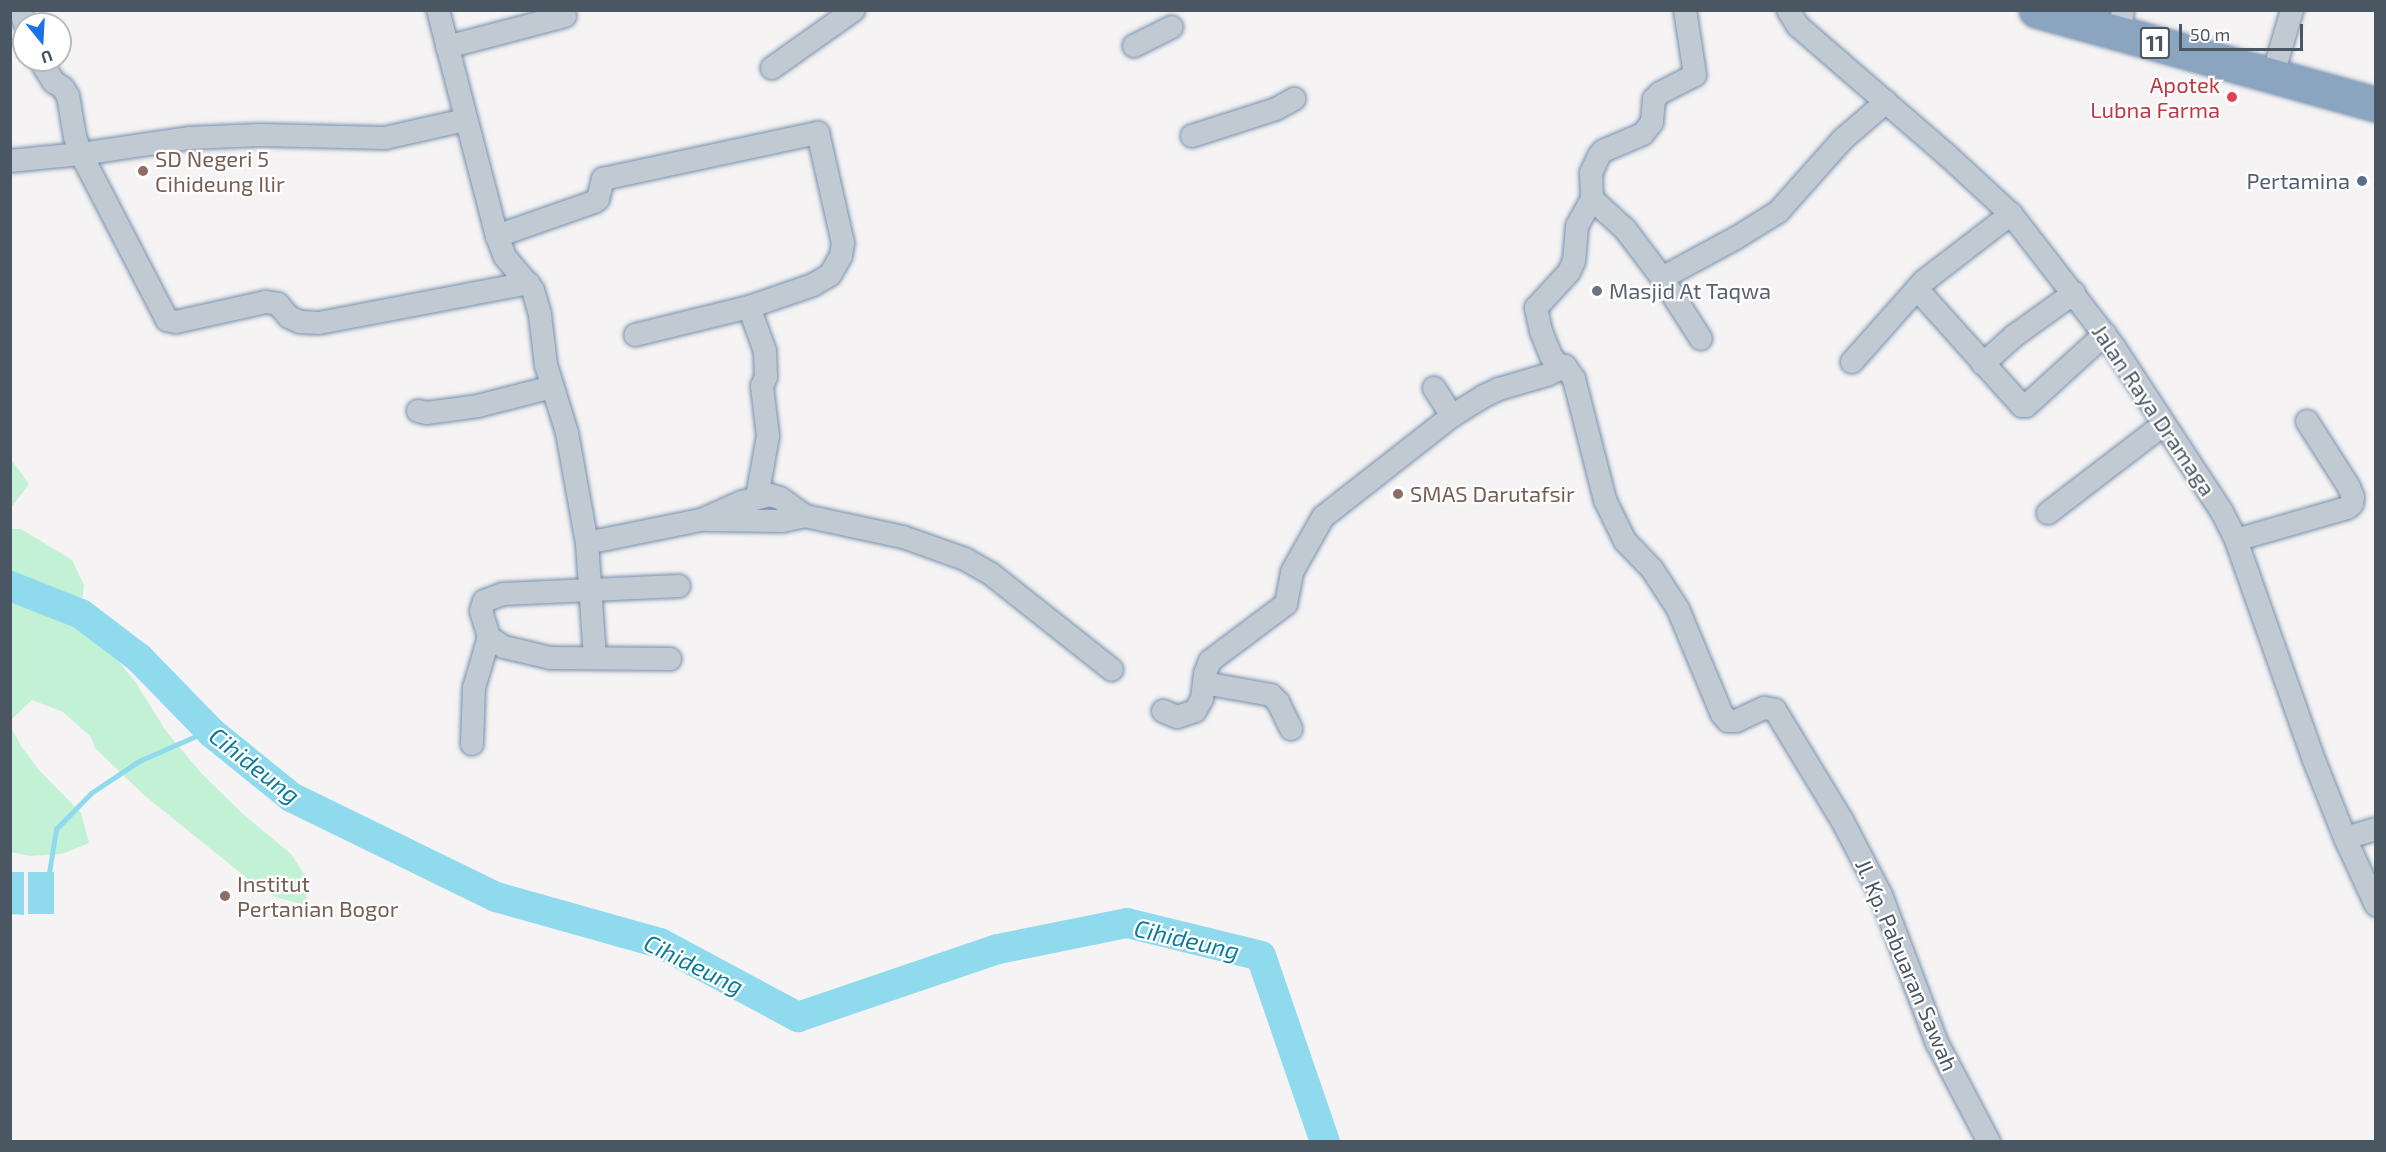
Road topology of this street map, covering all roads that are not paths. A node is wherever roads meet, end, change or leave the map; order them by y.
1 (438, 10) edge
2 (854, 10) edge
3 (1685, 10) edge
4 (1788, 10) edge
5 (2287, 12) edge
6 (2051, 13) edge
7 (565, 16) dead end
8 (2121, 22) edge
9 (1172, 27) dead end
10 (1134, 46) dead end
11 (447, 47) junction
12 (772, 68) dead end
13 (48, 72) edge
14 (2273, 75) junction
15 (1294, 99) dead end
16 (1886, 102) junction
17 (2376, 104) edge
18 (465, 120) junction
19 (1192, 136) dead end
20 (81, 154) junction
21 (10, 161) edge
22 (1592, 199) junction
23 (2011, 214) junction
24 (497, 236) junction
25 (1662, 278) junction
26 (528, 283) junction
27 (1917, 289) junction
28 (2074, 293) junction
29 (749, 307) junction
30 (2105, 334) junction
31 (635, 335) dead end
32 (1701, 339) dead end
33 (1852, 362) dead end
34 (1983, 364) junction
35 (1565, 366) junction
36 (552, 387) junction
37 (1434, 387) dead end
38 (418, 411) dead end
39 (1452, 416) junction
40 (2307, 421) dead end
41 (2164, 424) junction
42 (757, 497) junction
43 (2048, 513) dead end
44 (805, 516) junction
45 (701, 520) junction
46 (2236, 540) junction
47 (587, 543) junction
48 (679, 586) dead end
49 (590, 590) junction
50 (489, 637) junction
51 (595, 658) junction
52 (670, 659) dead end
53 (1112, 670) dead end
54 (1204, 683) junction
55 (1163, 711) dead end
56 (1291, 729) dead end
57 (472, 744) dead end
58 (2376, 829) edge
59 (2344, 838) junction
60 (2376, 905) edge
61 (1989, 1142) edge

1 - 11 street
2 - 12 street
3 - 22 street
4 - 16 street, Jalan Raya Dramaga
5 - 14 street
6 - 8 highway, 11
7 - 11 street
8 - 14 highway, 11
9 - 10 street
11 - 18 street
13 - 20 street
14 - 17 highway, 11
15 - 19 street
16 - 23 street, Jalan Raya Dramaga
16 - 25 street
18 - 20 street
18 - 24 street
20 - 21 street
20 - 26 street
22 - 25 street
22 - 35 street
23 - 27 street
23 - 28 street, Jalan Raya Dramaga
24 - 26 street
24 - 29 street
25 - 32 street
26 - 36 street
27 - 33 street
27 - 34 street
28 - 30 street, Jalan Raya Dramaga
28 - 34 street
29 - 31 street
29 - 42 street
30 - 34 street
30 - 41 street, Jalan Raya Dramaga
35 - 39 street
35 - 61 street, Jl. Kp. Pabuaran Sawah
36 - 38 street
36 - 47 street
37 - 39 street
39 - 54 street
40 - 46 street
41 - 43 street
41 - 46 street, Jalan Raya Dramaga
42 - 44 street
42 - 45 street
44 - 45 street
44 - 53 street
45 - 47 street
46 - 59 street, Jalan Raya Dramaga
47 - 49 street
48 - 49 street
49 - 50 street
49 - 51 street
50 - 51 street
50 - 57 street
51 - 52 street
54 - 55 street
54 - 56 street
58 - 59 street
59 - 60 street, Jalan Raya Dramaga

